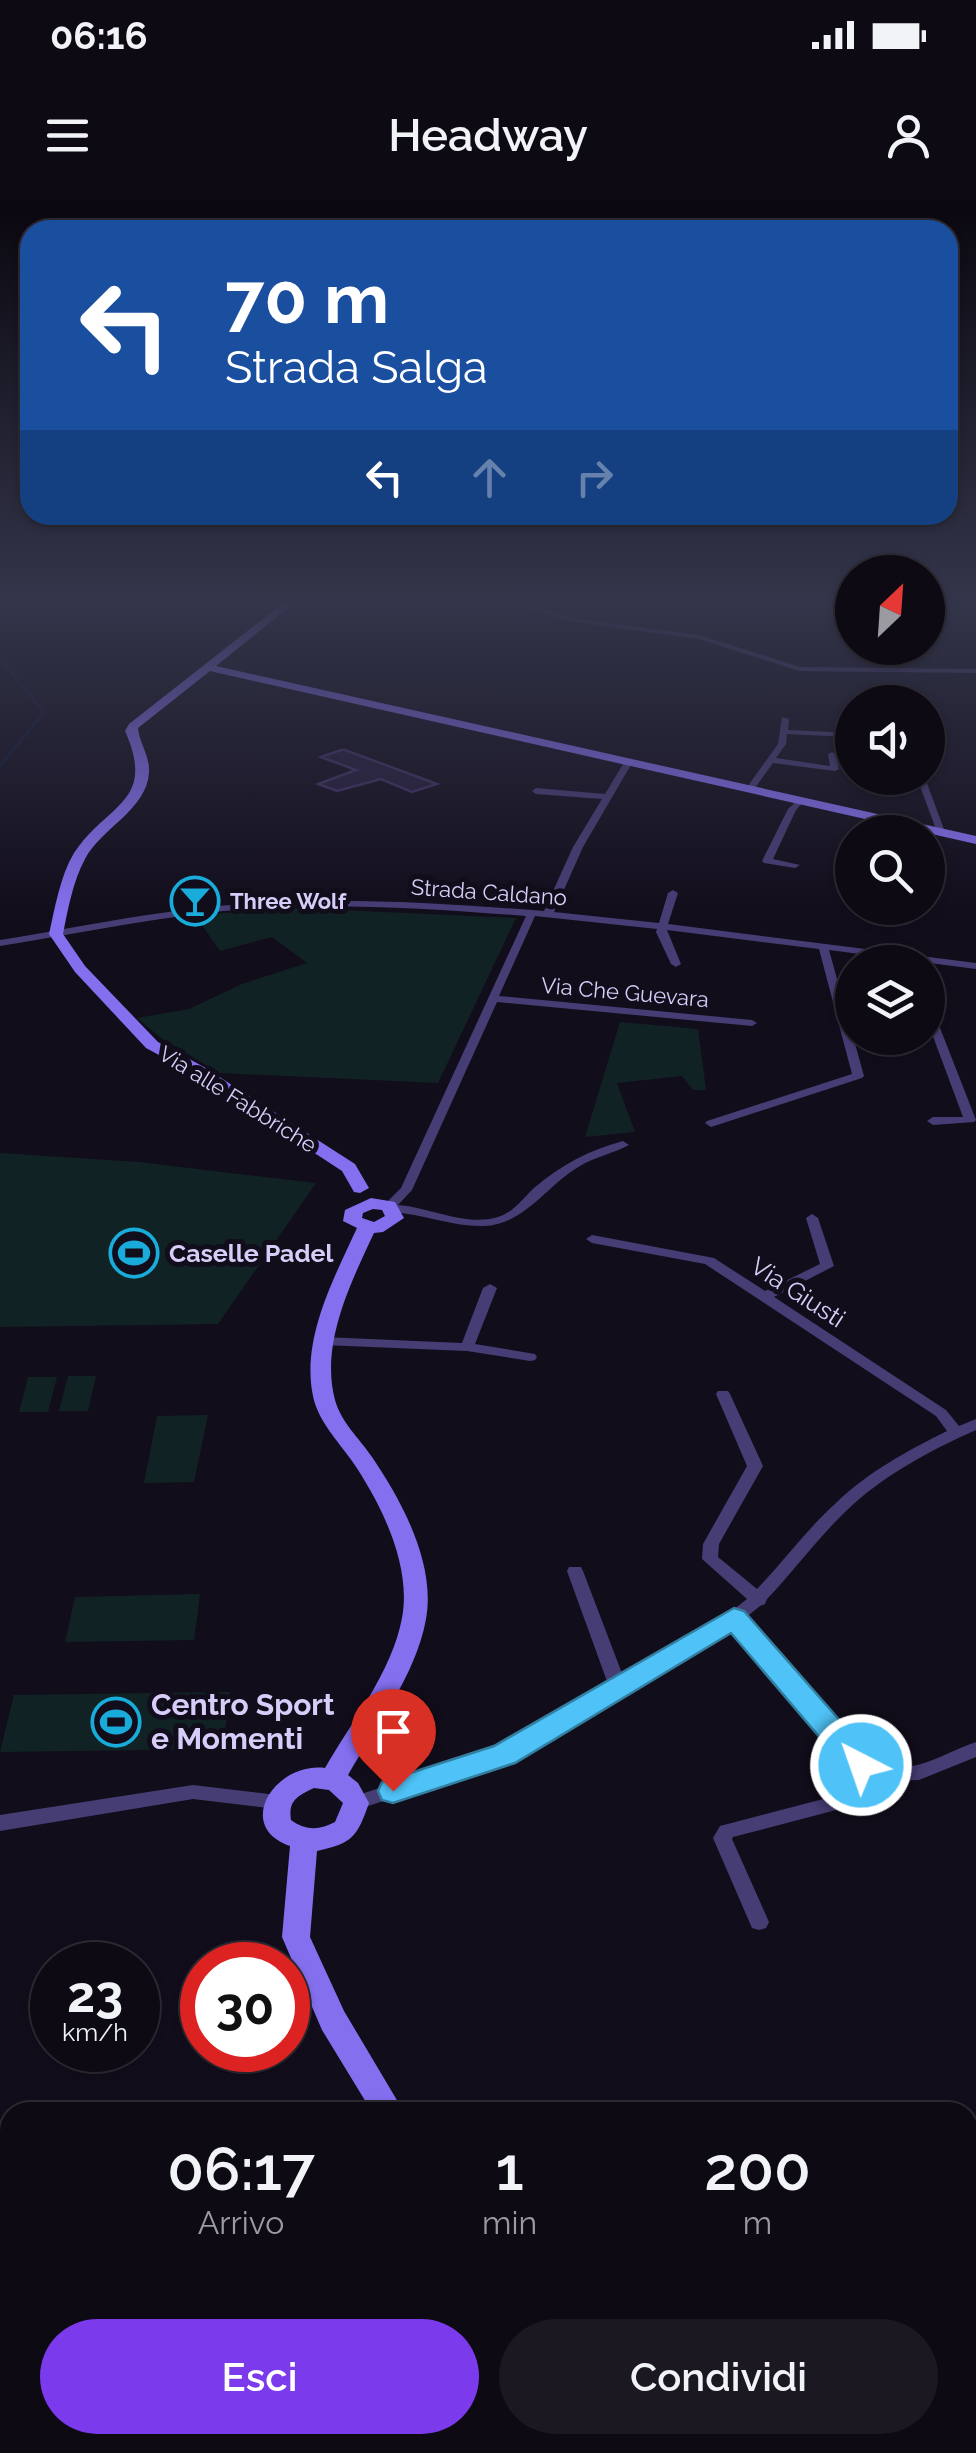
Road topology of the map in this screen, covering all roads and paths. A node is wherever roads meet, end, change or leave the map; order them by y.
1 (160, 704) edge
2 (370, 704) edge
3 (785, 720) dead end
4 (786, 732) junction
5 (835, 735) edge
6 (832, 754) dead end
7 (770, 760) junction
8 (628, 763) junction
9 (749, 790) junction
10 (536, 791) dead end
11 (606, 797) junction
12 (800, 801) junction
13 (864, 815) edge
14 (945, 833) edge
15 (976, 840) edge
16 (795, 865) dead end
17 (673, 893) dead end
18 (530, 915) junction
19 (547, 916) junction
20 (662, 923) junction
21 (56, 934) junction
22 (0, 943) edge
23 (823, 945) junction
24 (835, 947) edge
25 (945, 963) edge
26 (676, 964) dead end
27 (976, 966) edge
28 (494, 1000) junction
29 (752, 1024) dead end
30 (945, 1055) edge
31 (932, 1121) dead end
32 (712, 1122) dead end
33 (622, 1145) dead end
34 (378, 1201) junction
35 (812, 1218) dead end
36 (366, 1228) junction
37 (592, 1240) dead end
38 (490, 1288) dead end
39 (764, 1297) junction
40 (323, 1341) junction
41 (467, 1347) junction
42 (530, 1357) dead end
43 (722, 1394) dead end
44 (976, 1424) edge
45 (956, 1432) junction
46 (574, 1571) dead end
47 (760, 1600) junction
48 (734, 1618) junction
49 (618, 1687) junction
50 (976, 1749) edge
51 (880, 1775) junction
52 (332, 1778) junction
53 (277, 1802) junction
54 (356, 1803) junction
55 (0, 1823) edge
56 (304, 1840) junction
57 (758, 1922) dead end
58 (382, 2102) edge

1 - 21 street
2 - 8 street
3 - 4 street
4 - 5 street
4 - 7 street
6 - 7 street
7 - 9 street
8 - 9 street
8 - 11 street
9 - 12 street
10 - 11 street
11 - 19 street
12 - 13 street
12 - 16 street
14 - 15 street
17 - 20 street
18 - 19 street, Strada Caldano
18 - 21 street, Strada Caldano
18 - 28 street, Via Che Guevara
19 - 20 street, Strada Caldano
20 - 23 street, Strada Caldano
20 - 26 street
21 - 22 street, Strada Caldano
21 - 34 street, Via alle Fabbriche
23 - 24 street, Strada Caldano
23 - 32 street
25 - 27 street, Strada Caldano
28 - 29 street, Via Che Guevara
28 - 34 street, Via Che Guevara
30 - 31 street
33 - 34 street
34 - 36 street
34 - 36 street
35 - 39 street
36 - 40 street
37 - 39 street, Via Giusti
38 - 41 street
39 - 45 street, Via Giusti
40 - 41 street
40 - 52 street
41 - 42 street
43 - 47 street
44 - 45 street
45 - 47 street
46 - 49 street
47 - 48 street
48 - 49 street
48 - 51 street
49 - 54 street
50 - 51 street
51 - 57 street
52 - 53 street
52 - 54 street
53 - 55 street
53 - 56 street
54 - 56 street
56 - 58 street

